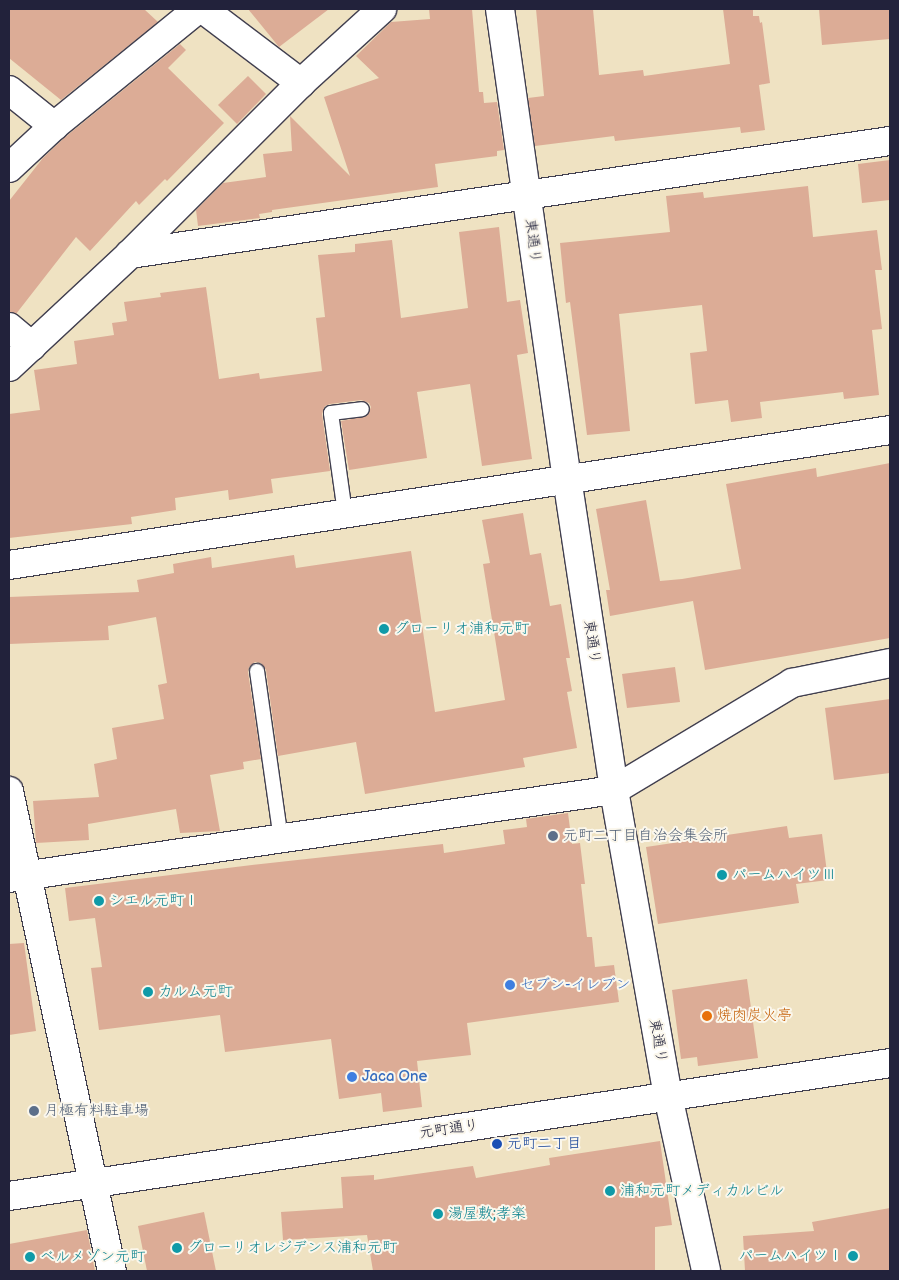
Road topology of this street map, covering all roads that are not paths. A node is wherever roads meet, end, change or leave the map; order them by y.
1 (198, 9) edge
2 (203, 9) edge
3 (382, 9) edge
4 (500, 9) edge
5 (302, 83) junction
6 (9, 90) edge
7 (54, 126) junction
8 (890, 141) edge
9 (9, 168) edge
10 (526, 195) junction
11 (130, 254) junction
12 (9, 327) edge
13 (32, 346) junction
14 (9, 367) edge
15 (362, 409) dead end
16 (890, 430) edge
17 (566, 478) junction
18 (344, 513) junction
19 (9, 565) edge
20 (890, 663) edge
21 (257, 671) dead end
22 (614, 790) junction
23 (9, 791) edge
24 (281, 838) junction
25 (17, 877) edge
26 (890, 1063) edge
27 (668, 1096) junction
28 (92, 1182) junction
29 (9, 1196) edge
30 (112, 1271) edge
31 (706, 1271) edge

1 - 7 street
2 - 5 street
3 - 5 street
4 - 10 street, 東通り
5 - 11 street
6 - 7 street
7 - 9 street
8 - 10 street
10 - 11 street
10 - 17 street, 東通り
11 - 13 street
12 - 13 street
13 - 14 street
15 - 18 lane
16 - 17 street
17 - 18 street
17 - 22 street, 東通り
18 - 19 street
20 - 22 street
21 - 24 lane
22 - 24 street
22 - 27 street, 東通り
23 - 25 street
24 - 25 street
25 - 28 street
26 - 27 street, 元町通り
27 - 28 street, 元町通り
27 - 31 street, 東通り
28 - 29 street, 元町通り
28 - 30 street

